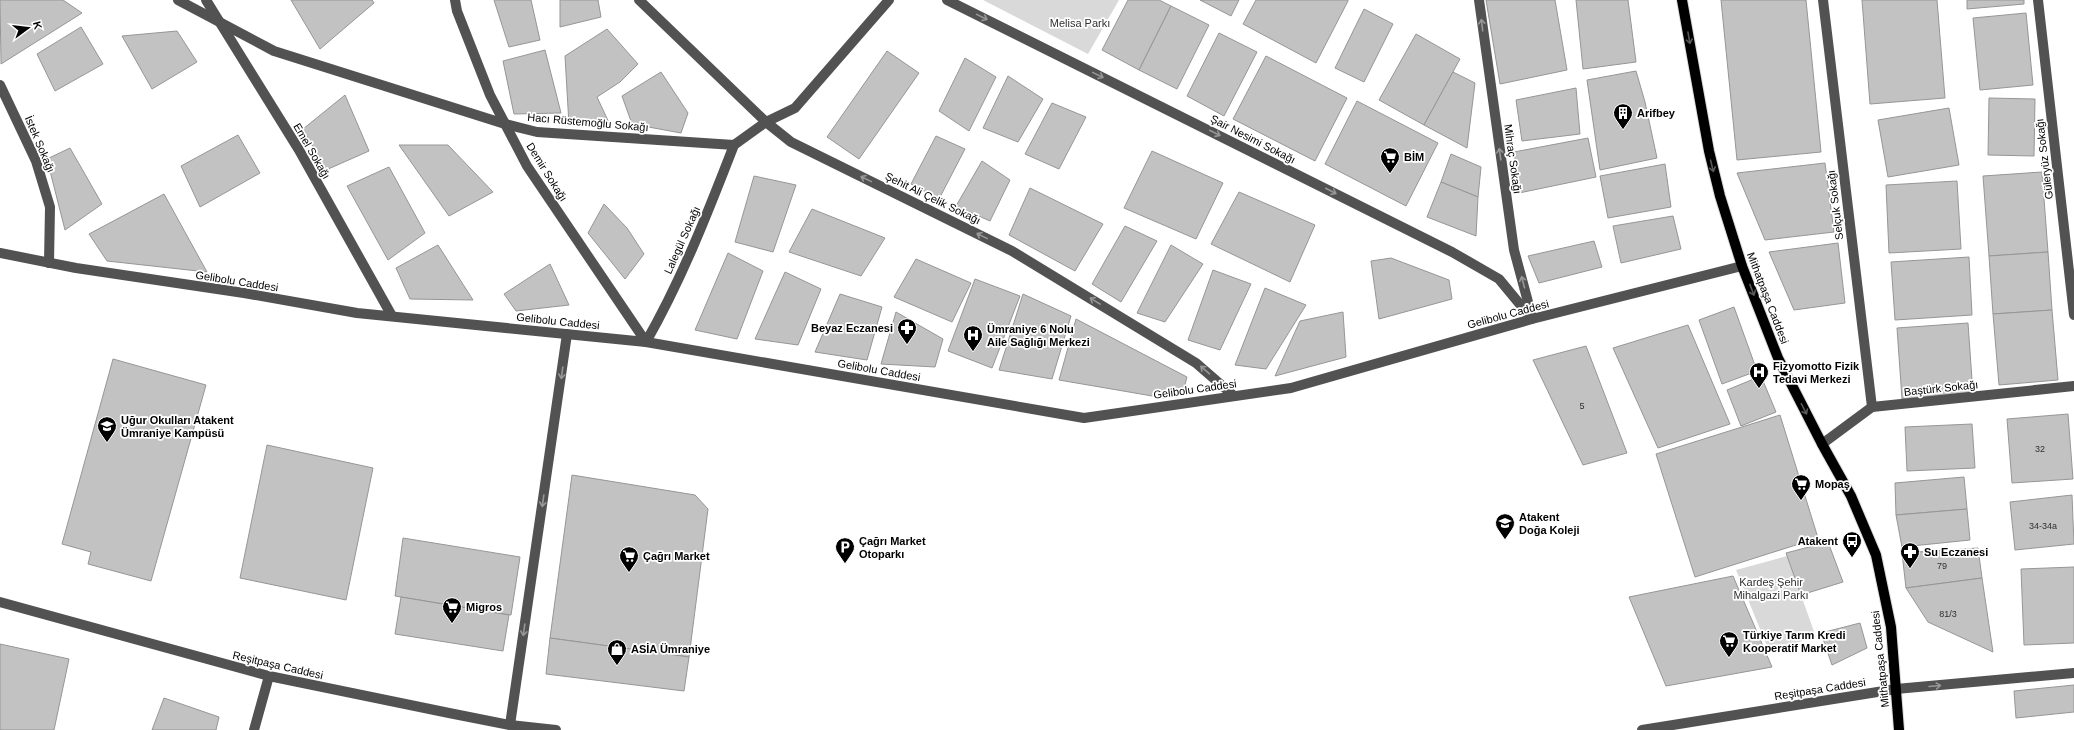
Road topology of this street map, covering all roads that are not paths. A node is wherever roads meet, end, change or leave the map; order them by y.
1 (178, 0) edge
2 (206, 0) edge
3 (450, 0) edge
4 (455, 0) edge
5 (639, 0) edge
6 (889, 0) edge
7 (947, 0) edge
8 (1479, 0) edge
9 (1682, 0) edge
10 (1823, 0) edge
11 (2038, 0) edge
12 (457, 11) junction
13 (218, 22) junction
14 (0, 85) edge
15 (766, 122) junction
16 (505, 124) junction
17 (734, 145) junction
18 (0, 253) edge
19 (49, 263) junction
20 (1742, 266) junction
21 (2074, 315) edge
22 (392, 316) junction
23 (1532, 319) junction
24 (567, 334) junction
25 (646, 342) junction
26 (2074, 386) edge
27 (1234, 396) junction
28 (1872, 407) junction
29 (1822, 444) junction
30 (0, 602) edge
31 (2074, 673) edge
32 (269, 676) junction
33 (1896, 689) junction
34 (510, 725) junction
35 (493, 726) edge
36 (254, 730) edge
37 (556, 730) edge
38 (1642, 730) edge
39 (1899, 730) edge

1 - 13 street, Hacı Rüstemoğlu Sokağı
2 - 13 street, Emel Sokağı
3 - 12 street
4 - 12 street, Demir Sokağı
5 - 15 street, Şehit Ali Çelik Sokağı
6 - 15 street
7 -> 23 street, Şair Nesimi Sokağı
23 -> 8 street, Mihraç Sokağı
9 -> 20 main road, Mithatpaşa Caddesi
10 - 28 street, Selçuk Sokağı
11 - 21 street, Güleryüz Sokağı
12 - 16 street, Demir Sokağı
13 - 16 street, Hacı Rüstemoğlu Sokağı
13 - 22 street, Emel Sokağı
14 - 19 street, İstek Sokağı
15 - 17 street
27 -> 15 street, Şehit Ali Çelik Sokağı
16 - 17 street, Hacı Rüstemoğlu Sokağı
16 - 25 street, Demir Sokağı
17 - 25 street, Lalegül Sokağı
18 - 19 street, Gelibolu Caddesi
19 - 22 street, Gelibolu Caddesi
20 - 23 street, Gelibolu Caddesi
20 -> 29 main road, Mithatpaşa Caddesi
22 - 24 street, Gelibolu Caddesi
23 - 27 street, Gelibolu Caddesi
24 - 25 street, Gelibolu Caddesi
24 -> 34 street
25 - 27 street, Gelibolu Caddesi
26 - 28 street, Baştürk Sokağı
28 - 29 street
29 - 33 main road, Mithatpaşa Caddesi
30 - 32 street, Reşitpaşa Caddesi
33 -> 31 street, Reşitpaşa Caddesi
32 - 35 street, Reşitpaşa Caddesi
32 - 36 street
33 - 38 street, Reşitpaşa Caddesi
33 - 39 main road, Mithatpaşa Caddesi
34 - 35 street, Reşitpaşa Caddesi
34 - 37 street, Reşitpaşa Caddesi

